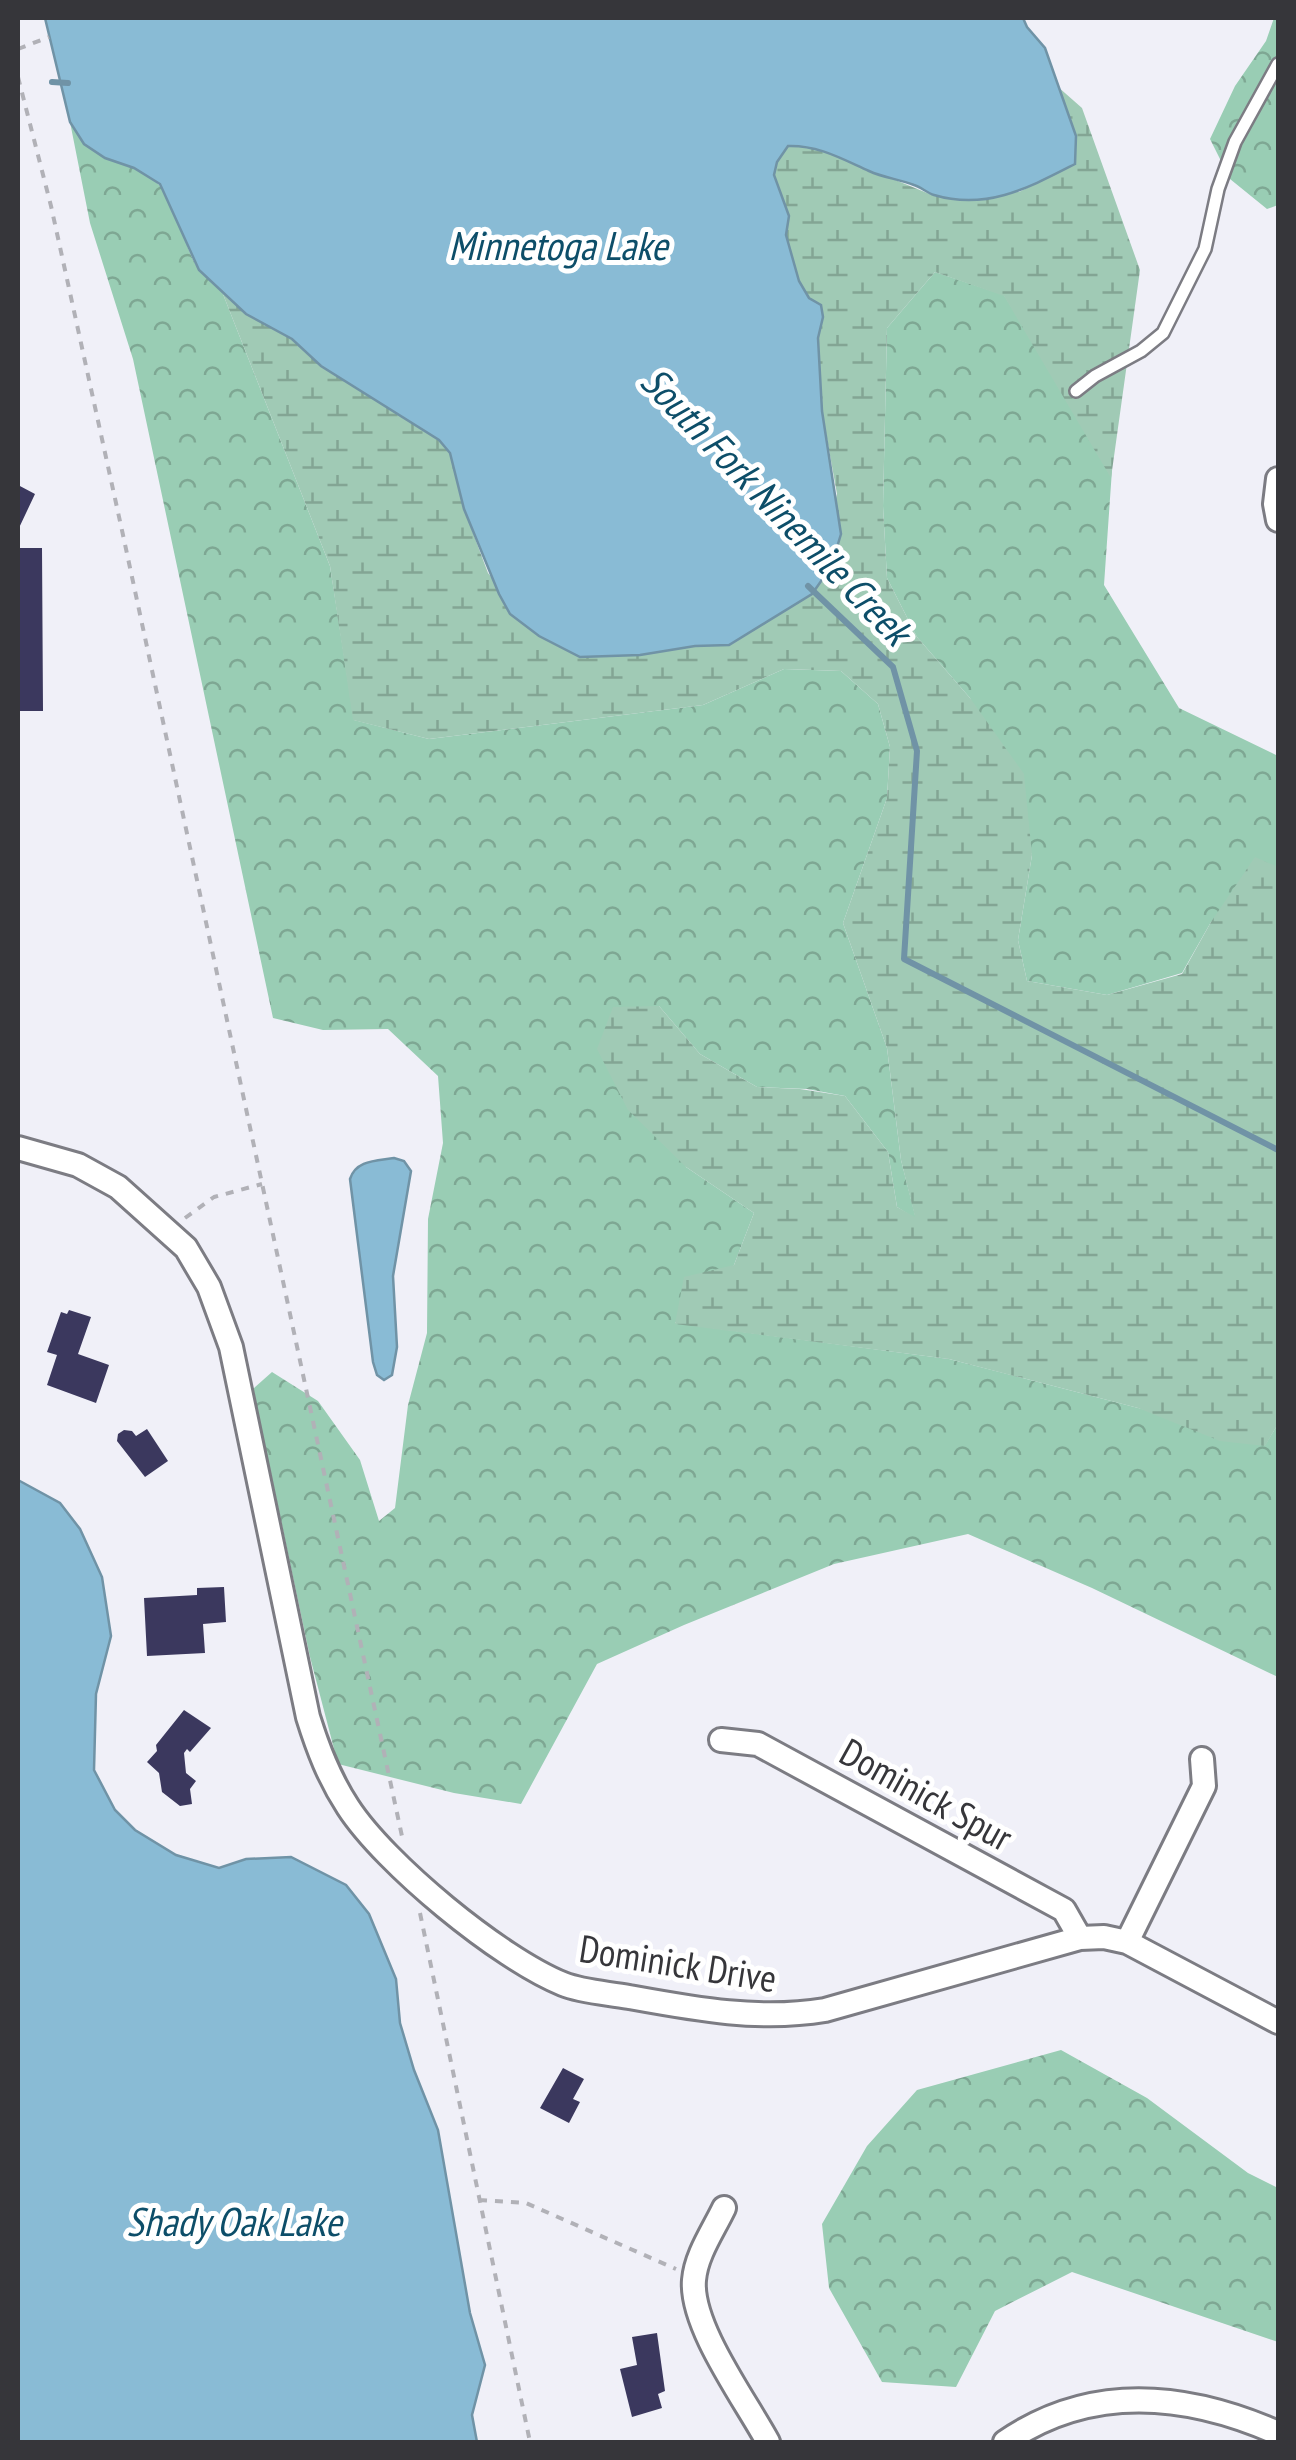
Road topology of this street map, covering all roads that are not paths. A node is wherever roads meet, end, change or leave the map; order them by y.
1 (1278, 64) edge
2 (1076, 391) dead end
3 (1278, 479) edge
4 (1278, 520) edge
5 (18, 1148) edge
6 (721, 1740) dead end
7 (1202, 1759) dead end
8 (1080, 1938) junction
9 (1126, 1942) junction
10 (1278, 2022) edge
11 (724, 2208) dead end
12 (1278, 2432) edge
13 (768, 2442) edge
14 (1005, 2442) edge

1 - 2 lane
3 - 4 street
5 - 8 street, Dominick Drive
6 - 8 street, Dominick Spur
7 - 9 street
8 - 9 street, Dominick Drive
9 - 10 street, Dominick Drive
11 - 13 street
12 - 14 street

